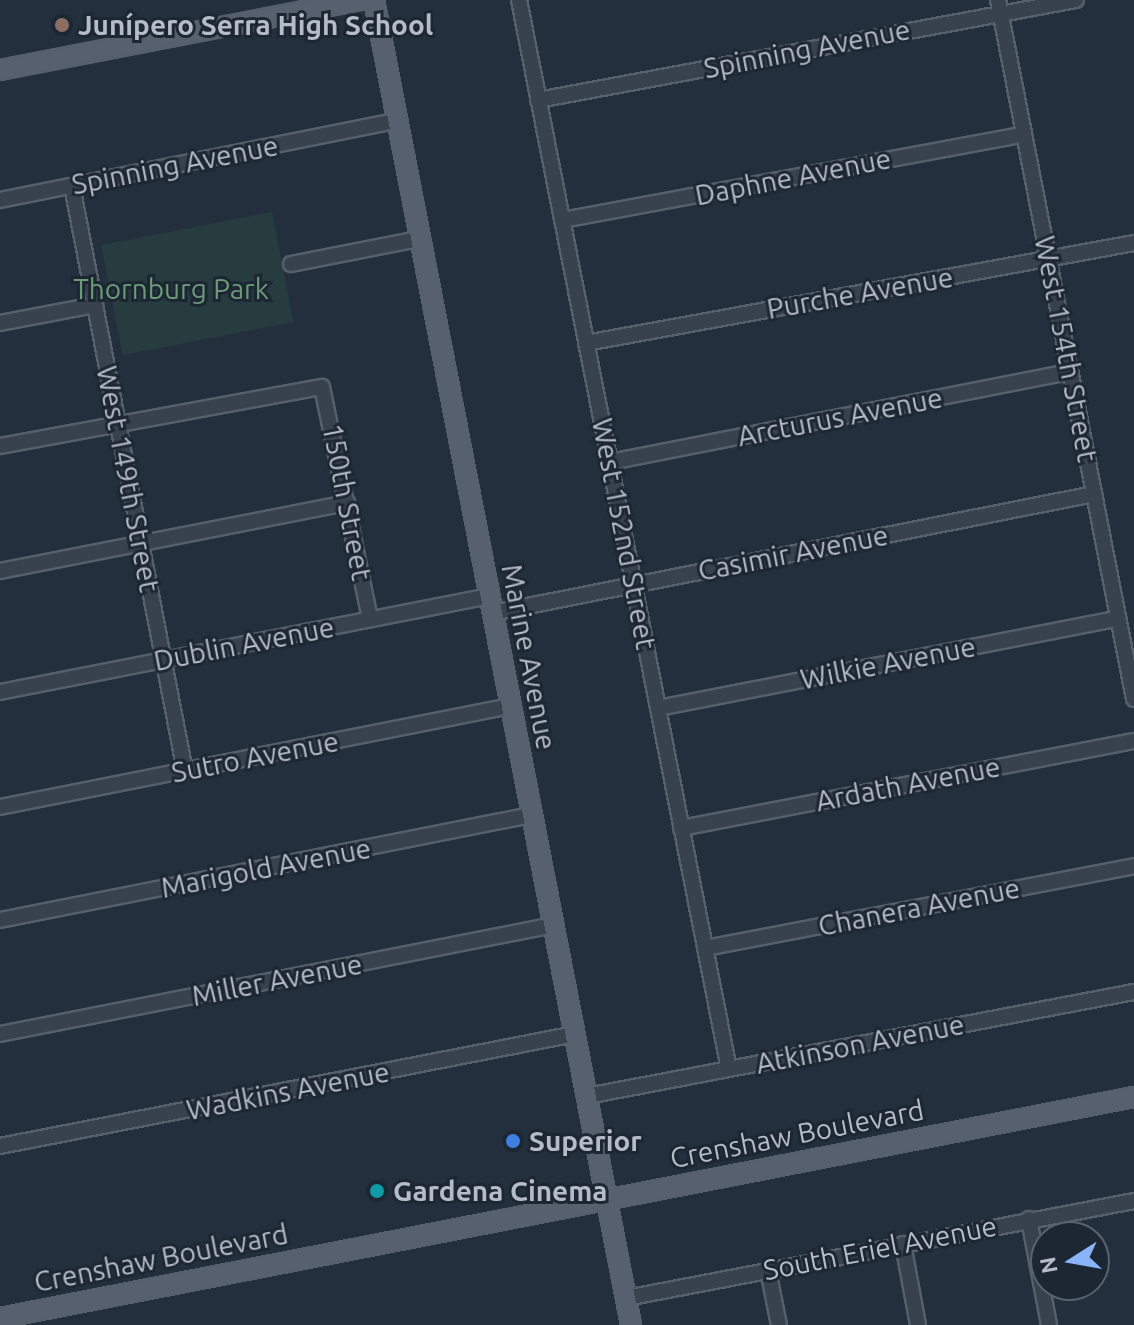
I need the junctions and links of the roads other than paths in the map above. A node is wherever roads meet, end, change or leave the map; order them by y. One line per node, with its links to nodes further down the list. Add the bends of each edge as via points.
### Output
1 (361, 0): 6 (main road)
2 (374, 0): 8 (main road, Marine Avenue)
3 (519, 0): 7 (street, West 152nd Street)
4 (1076, 0): 5 (street, Spinning Avenue)
5 (999, 7): 7 (street, Spinning Avenue); 9 (street, West 154th Street)
6 (0, 70)
7 (538, 100): 12 (street, West 152nd Street)
8 (396, 121): 10 (street, Spinning Avenue); 13 (main road, Marine Avenue)
9 (1024, 134): 12 (street, Daphne Avenue); 15 (street, West 154th Street)
10 (72, 186): 11 (street, Spinning Avenue); 17 (street, West 149th Street)
11 (0, 200)
12 (562, 220): 19 (street, West 152nd Street)
13 (419, 239): 16 (street); 29 (main road, Marine Avenue)
14 (1134, 243): 15 (street, Purche Avenue)
15 (1048, 258): 19 (street, Purche Avenue); 20 (street, West 154th Street)
16 (291, 264)
17 (95, 305): 18 (street); 21 (street, West 149th Street)
18 (0, 323)
19 (586, 343): 23 (street, West 152nd Street)
20 (1070, 372): 23 (street, Arcturus Avenue); 24 (street, West 154th Street)
21 (118, 423): 22 (street); 25 (street, 150th Street, via 322,387); 26 (street, West 149th Street)
22 (0, 446)
23 (610, 462): 28 (street, West 152nd Street)
24 (1094, 494): 28 (street, Casimir Avenue); 31 (street, West 154th Street)
25 (347, 503): 26 (street); 30 (street, 150th Street)
26 (141, 543): 27 (street); 33 (street, West 149th Street)
27 (0, 571)
28 (634, 585): 29 (street, Casimir Avenue); 37 (street, West 152nd Street)
29 (490, 604): 30 (street, Dublin Avenue); 36 (main road, Marine Avenue)
30 (370, 619): 33 (street, Dublin Avenue)
31 (1118, 619): 32 (street, West 154th Street); 37 (street, Wilkie Avenue)
32 (1130, 652): 35 (street, West 154th Street)
33 (164, 660): 34 (street, Dublin Avenue); 39 (street, West 149th Street)
34 (0, 692)
35 (1134, 699)
36 (510, 706): 39 (street, Sutro Avenue); 41 (main road, Marine Avenue)
37 (658, 708): 42 (street, West 152nd Street)
38 (1134, 741): 42 (street, Ardath Avenue)
39 (185, 771): 40 (street, Sutro Avenue)
40 (0, 807)
41 (531, 815): 44 (street, Marigold Avenue); 45 (main road, Marine Avenue)
42 (681, 828): 46 (street, West 152nd Street)
43 (1134, 866): 46 (street, Chanera Avenue)
44 (0, 920)
45 (554, 925): 48 (street, Miller Avenue); 49 (main road, Marine Avenue)
46 (705, 948): 50 (street, West 152nd Street)
47 (1134, 992): 50 (street, Atkinson Avenue)
48 (0, 1034)
49 (575, 1034): 51 (main road, Marine Avenue); 53 (street, Wadkins Avenue)
50 (729, 1069): 51 (street, Atkinson Avenue)
51 (587, 1096): 54 (main road, Marine Avenue)
52 (1134, 1097): 54 (main road, Crenshaw Boulevard)
53 (0, 1146)
54 (607, 1199): 59 (main road, Marine Avenue); 60 (main road, Crenshaw Boulevard)
55 (1134, 1201): 56 (street, South Eriel Avenue)
56 (1029, 1219): 57 (street, South Eriel Avenue); 64 (street)
57 (903, 1244): 58 (street, South Eriel Avenue); 63 (street)
58 (768, 1270): 59 (street, South Eriel Avenue); 62 (street)
59 (626, 1298): 61 (main road, Marine Avenue)
60 (2, 1316)
61 (631, 1325)
62 (779, 1325)
63 (918, 1325)
64 (1049, 1325)

